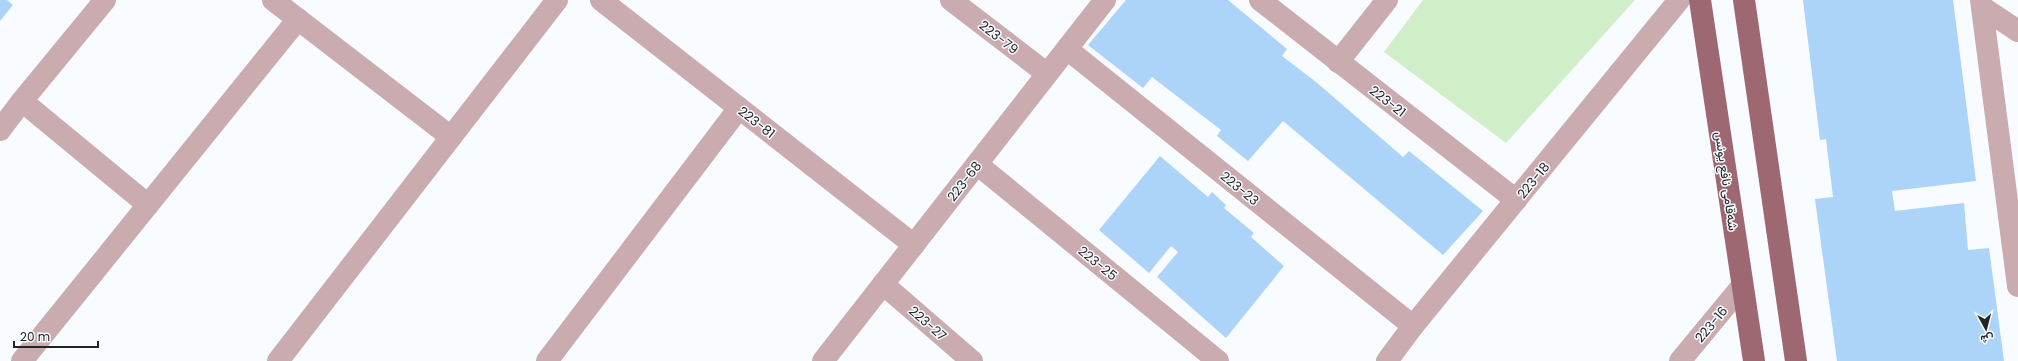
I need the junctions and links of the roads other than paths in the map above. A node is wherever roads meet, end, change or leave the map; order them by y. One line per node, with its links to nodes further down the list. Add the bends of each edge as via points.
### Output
1 (105, 0): 18 (street)
2 (273, 0): 13 (street)
3 (557, 0): 21 (street)
4 (601, 0): 19 (street, 223-81)
5 (951, 0): 17 (street, 223-79)
6 (1105, 0): 15 (street, 223-68)
7 (1260, 0): 16 (street, 223-21)
8 (1387, 0): 16 (street)
9 (1680, 0): 23 (street, 223-18)
10 (1700, 0): 27 (main road, شەقامی نافع یونس)
11 (1744, 0): 39 (main road)
12 (1981, 3): 14 (street); 28 (street)
13 (298, 19): 21 (street); 24 (street)
14 (2018, 31)
15 (1067, 49): 17 (street, 223-68); 29 (street, 223-23)
16 (1338, 62): 23 (street, 223-21)
17 (1046, 73): 22 (street, 223-68)
18 (22, 101): 20 (street); 24 (street)
19 (739, 108): 25 (street, 223-81); 32 (street)
20 (0, 130)
21 (451, 137): 31 (street)
22 (977, 164): 25 (street, 223-68); 35 (street, 223-25)
23 (1516, 200): 29 (street, 223-18)
24 (148, 205): 30 (street)
25 (914, 245): 26 (street, 223-68)
26 (883, 284): 33 (street, 223-68); 34 (street, 223-27)
27 (1742, 286): 37 (street, 223-16); 38 (main road, شەقامی نافع یونس)
28 (2018, 286)
29 (1413, 326): 36 (street, 223-18)
30 (22, 361)
31 (278, 361)
32 (546, 361)
33 (823, 361)
34 (972, 361)
35 (1218, 361)
36 (1387, 361)
37 (1680, 361)
38 (1754, 361)
39 (1796, 361)

